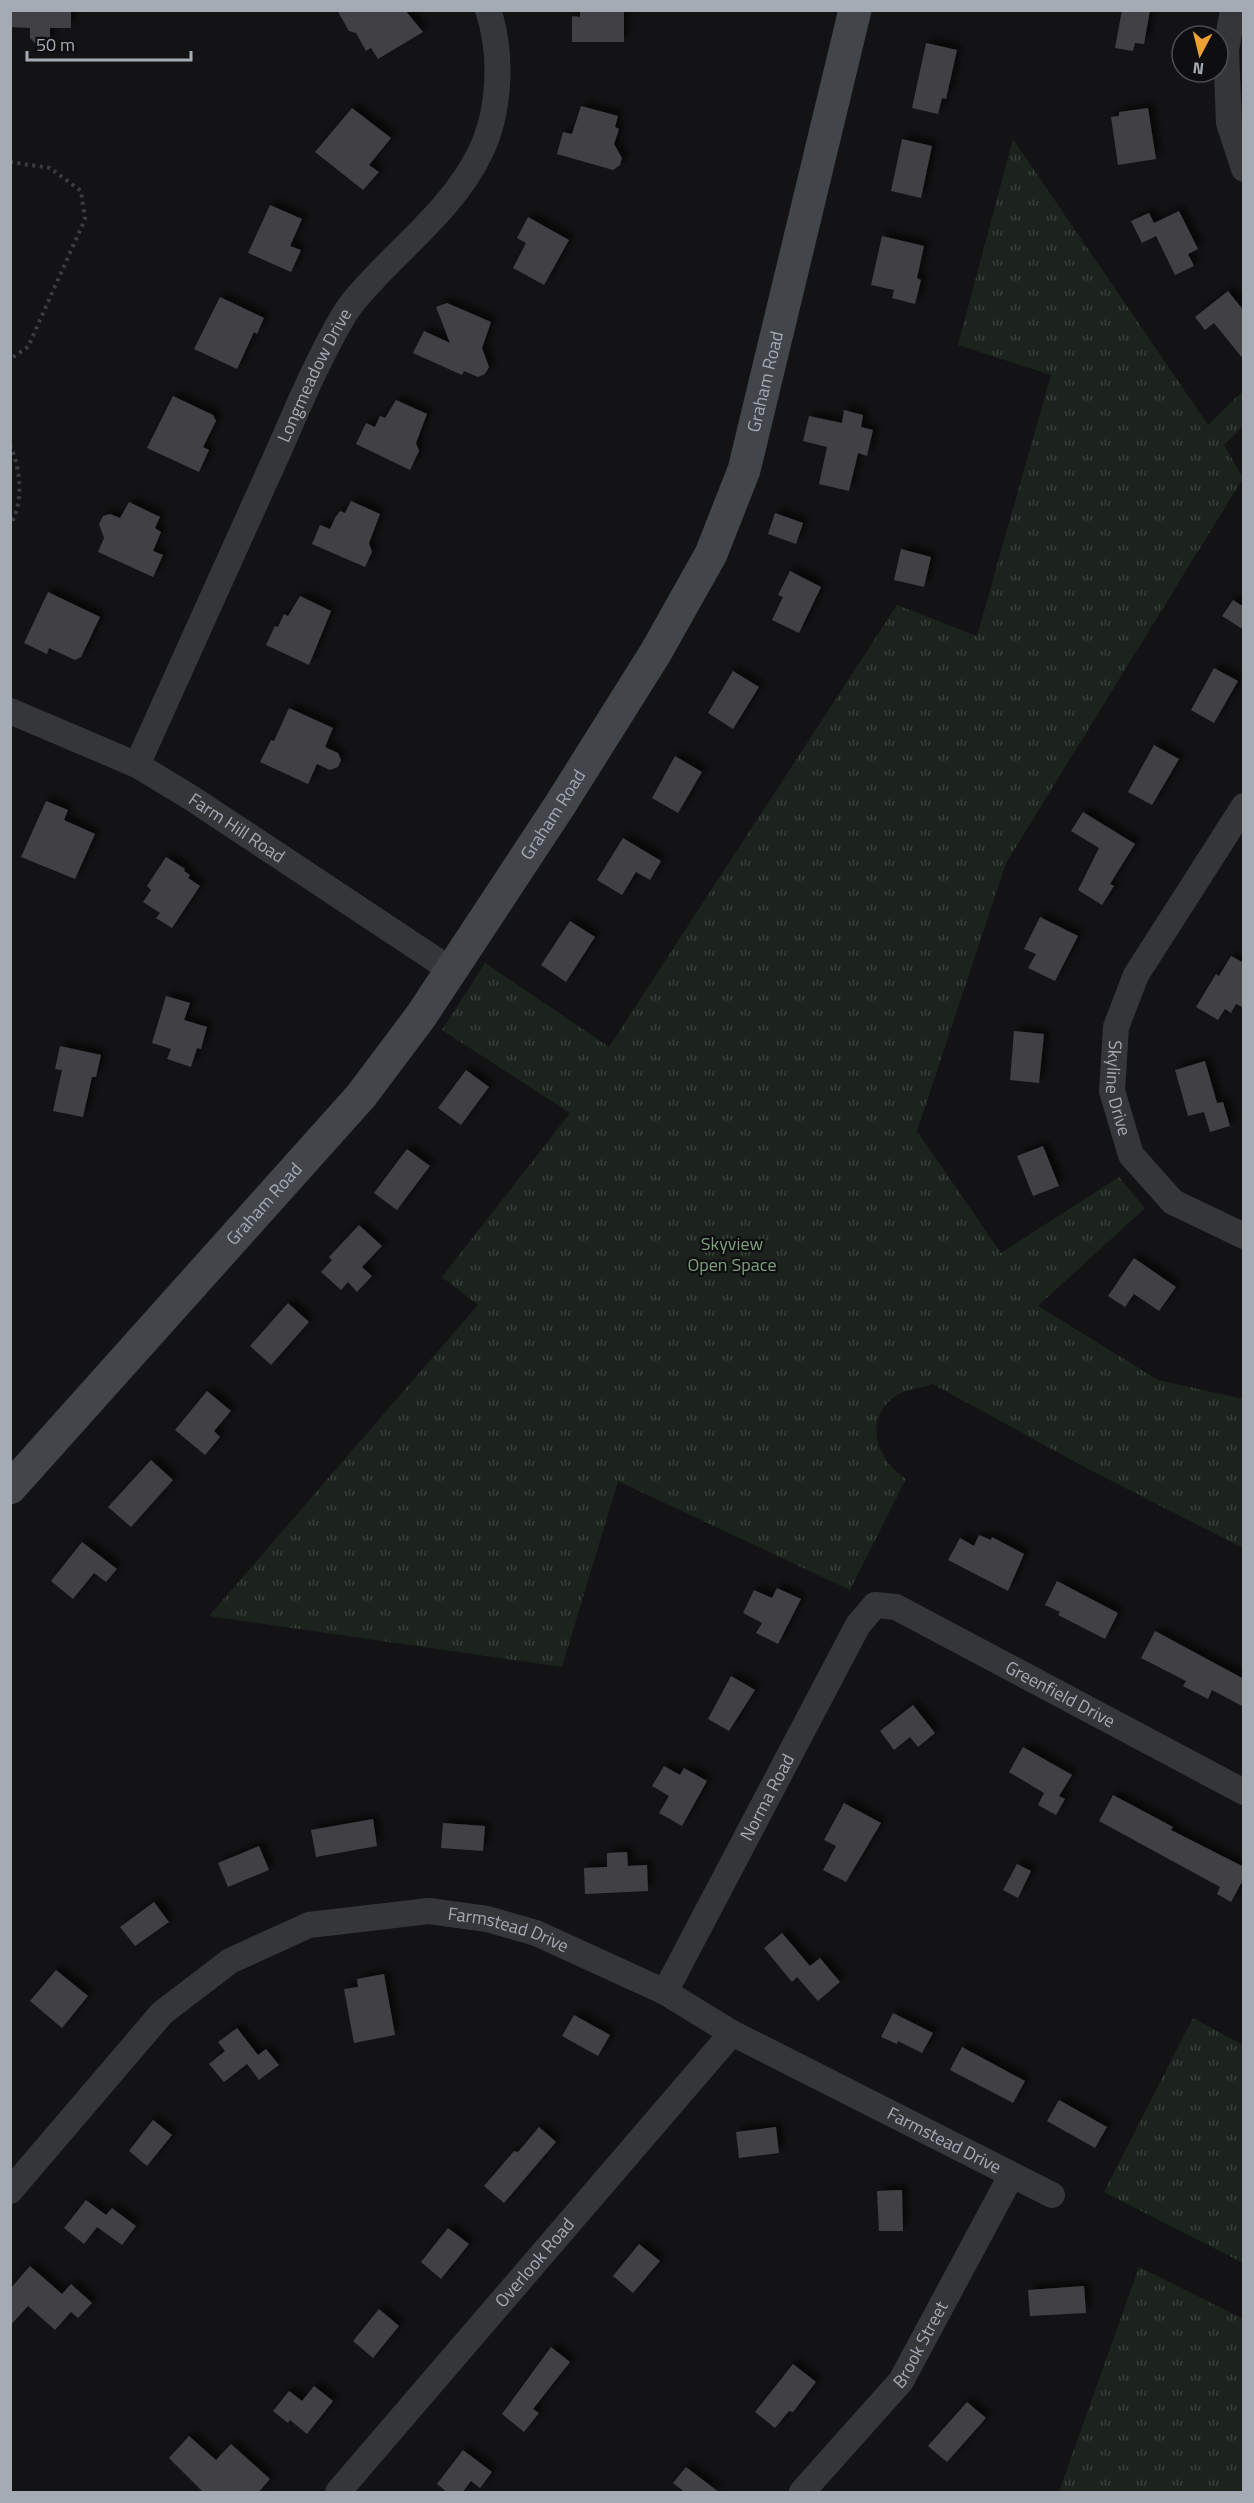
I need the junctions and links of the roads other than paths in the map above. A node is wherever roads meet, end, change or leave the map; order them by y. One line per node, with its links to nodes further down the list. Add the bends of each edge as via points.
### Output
1 (488, 10): 6 (street, Longmeadow Drive, via 497,90 481,151 463,184 442,210 371,281 345,313)
2 (855, 10): 8 (street, Graham Road, via 744,470 711,554 656,652 566,796)
3 (1233, 10): 4 (street, via 1226,50 1229,123)
4 (1244, 169)
5 (10, 711): 6 (street, Farm Hill Road)
6 (137, 765): 8 (street, Farm Hill Road)
7 (1244, 806): 9 (street, Skyline Drive, via 1136,975 1116,1028 1112,1090 1131,1155 1173,1202)
8 (451, 970): 10 (street, Graham Road, via 361,1096)
9 (1244, 1236)
10 (10, 1488)
11 (875, 1605): 12 (street, Greenfield Drive, via 896,1607); 13 (street, Norma Road, via 858,1625)
12 (1244, 1792)
13 (664, 1992): 14 (street, Farmstead Drive); 16 (street, Farmstead Drive, via 536,1933 487,1919 429,1911 309,1925 230,1961 162,2013)
14 (732, 2033): 15 (street, Farmstead Drive); 18 (street, Overlook Road)
15 (1011, 2176): 17 (street, Farmstead Drive); 19 (street, Brook Street, via 901,2381)
16 (10, 2191)
17 (1052, 2195)
18 (338, 2493)
19 (802, 2493)

